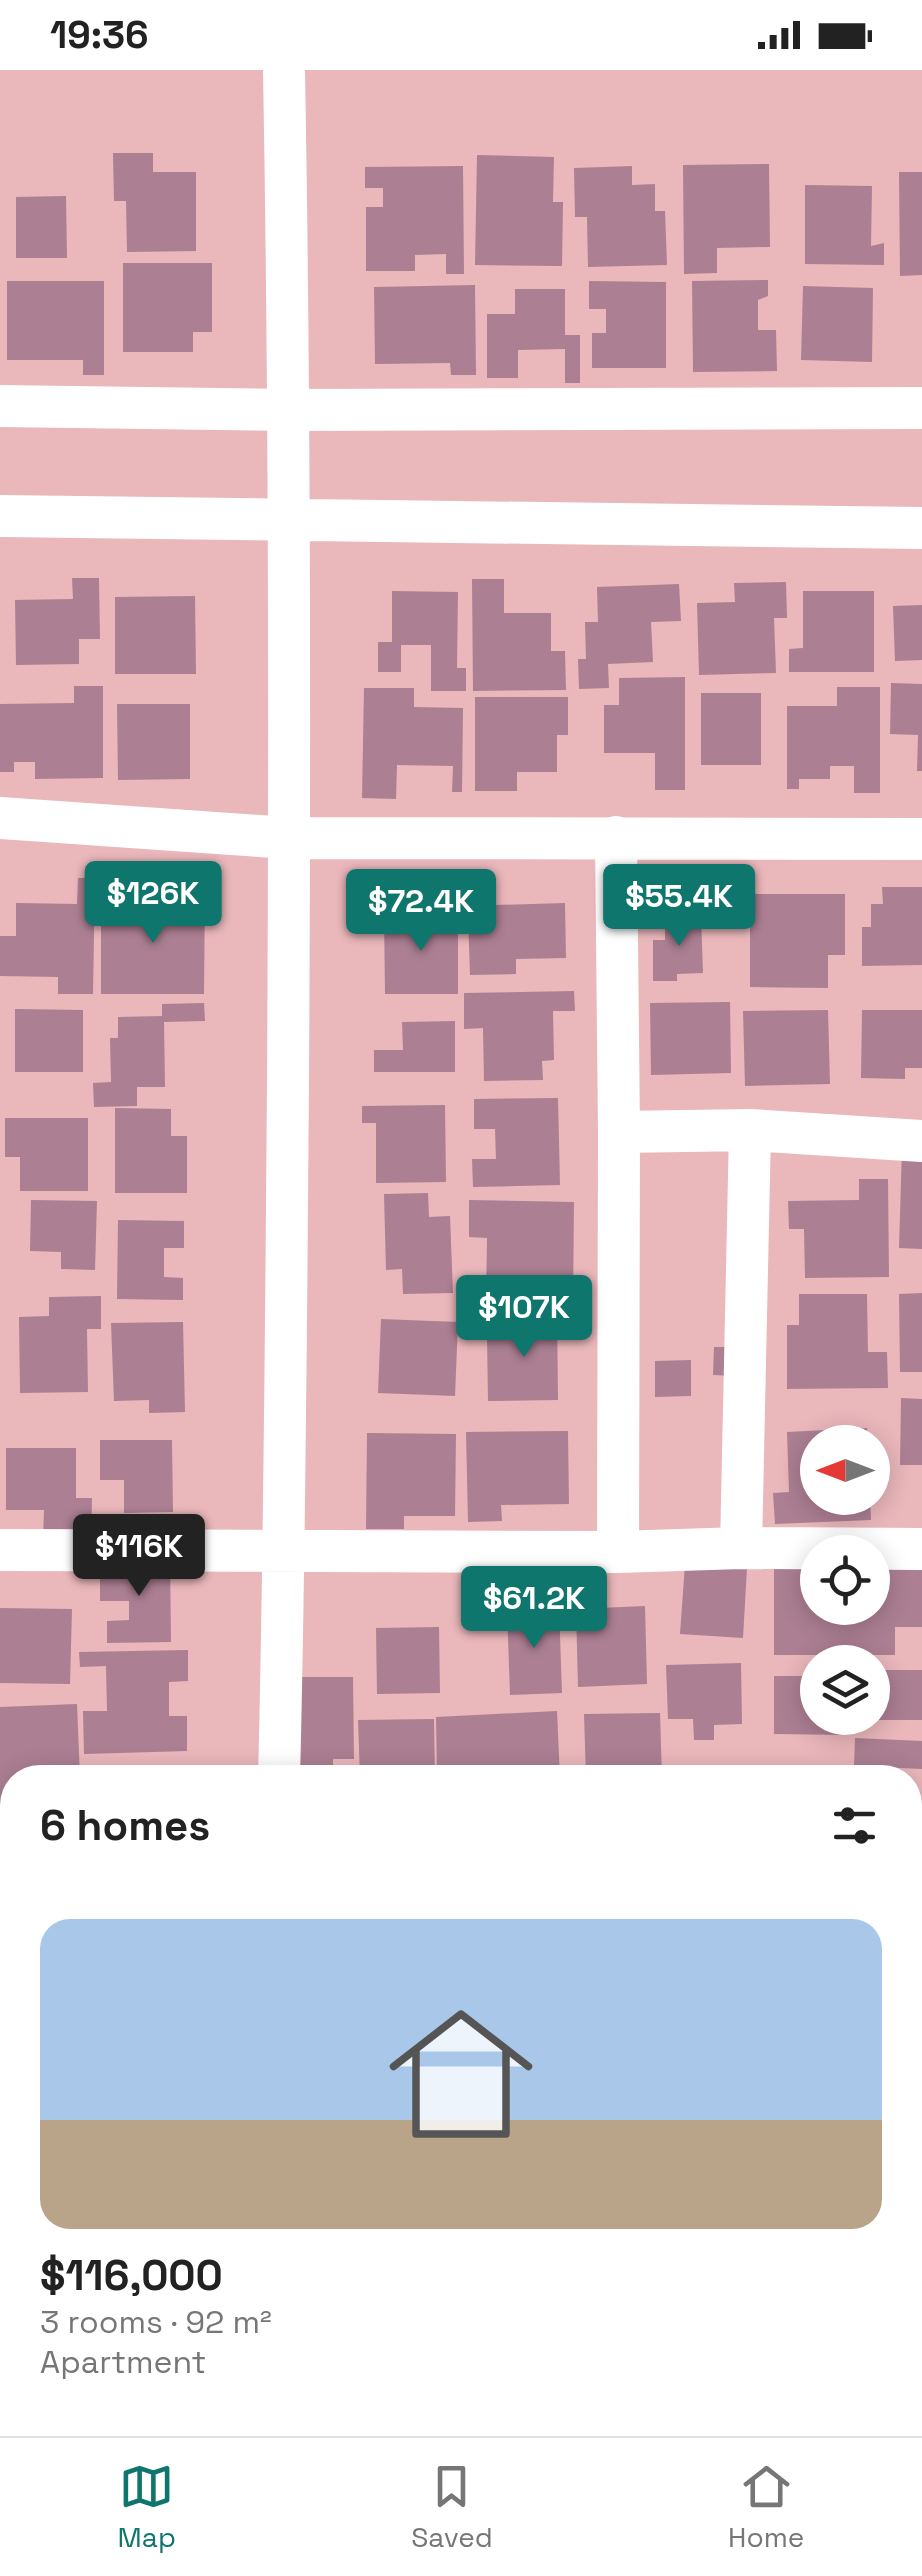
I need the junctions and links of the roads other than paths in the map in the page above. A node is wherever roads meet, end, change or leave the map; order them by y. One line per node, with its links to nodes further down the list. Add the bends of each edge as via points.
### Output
1 (284, 70): 4 (street)
2 (0, 406): 4 (street)
3 (922, 408): 4 (street)
4 (290, 410): 6 (street)
5 (0, 516): 6 (street)
6 (288, 521): 7 (street); 10 (street)
7 (922, 528)
8 (0, 818): 10 (street)
9 (616, 837): 10 (street); 11 (street); 13 (street)
10 (290, 838): 18 (street)
11 (922, 839)
12 (750, 1130): 13 (street); 14 (street); 15 (street)
13 (619, 1132): 19 (street)
14 (922, 1141)
15 (740, 1548): 16 (street); 19 (street)
16 (922, 1549)
17 (0, 1550): 18 (street)
18 (285, 1550): 19 (street); 20 (street)
19 (618, 1552)
20 (279, 1765)

